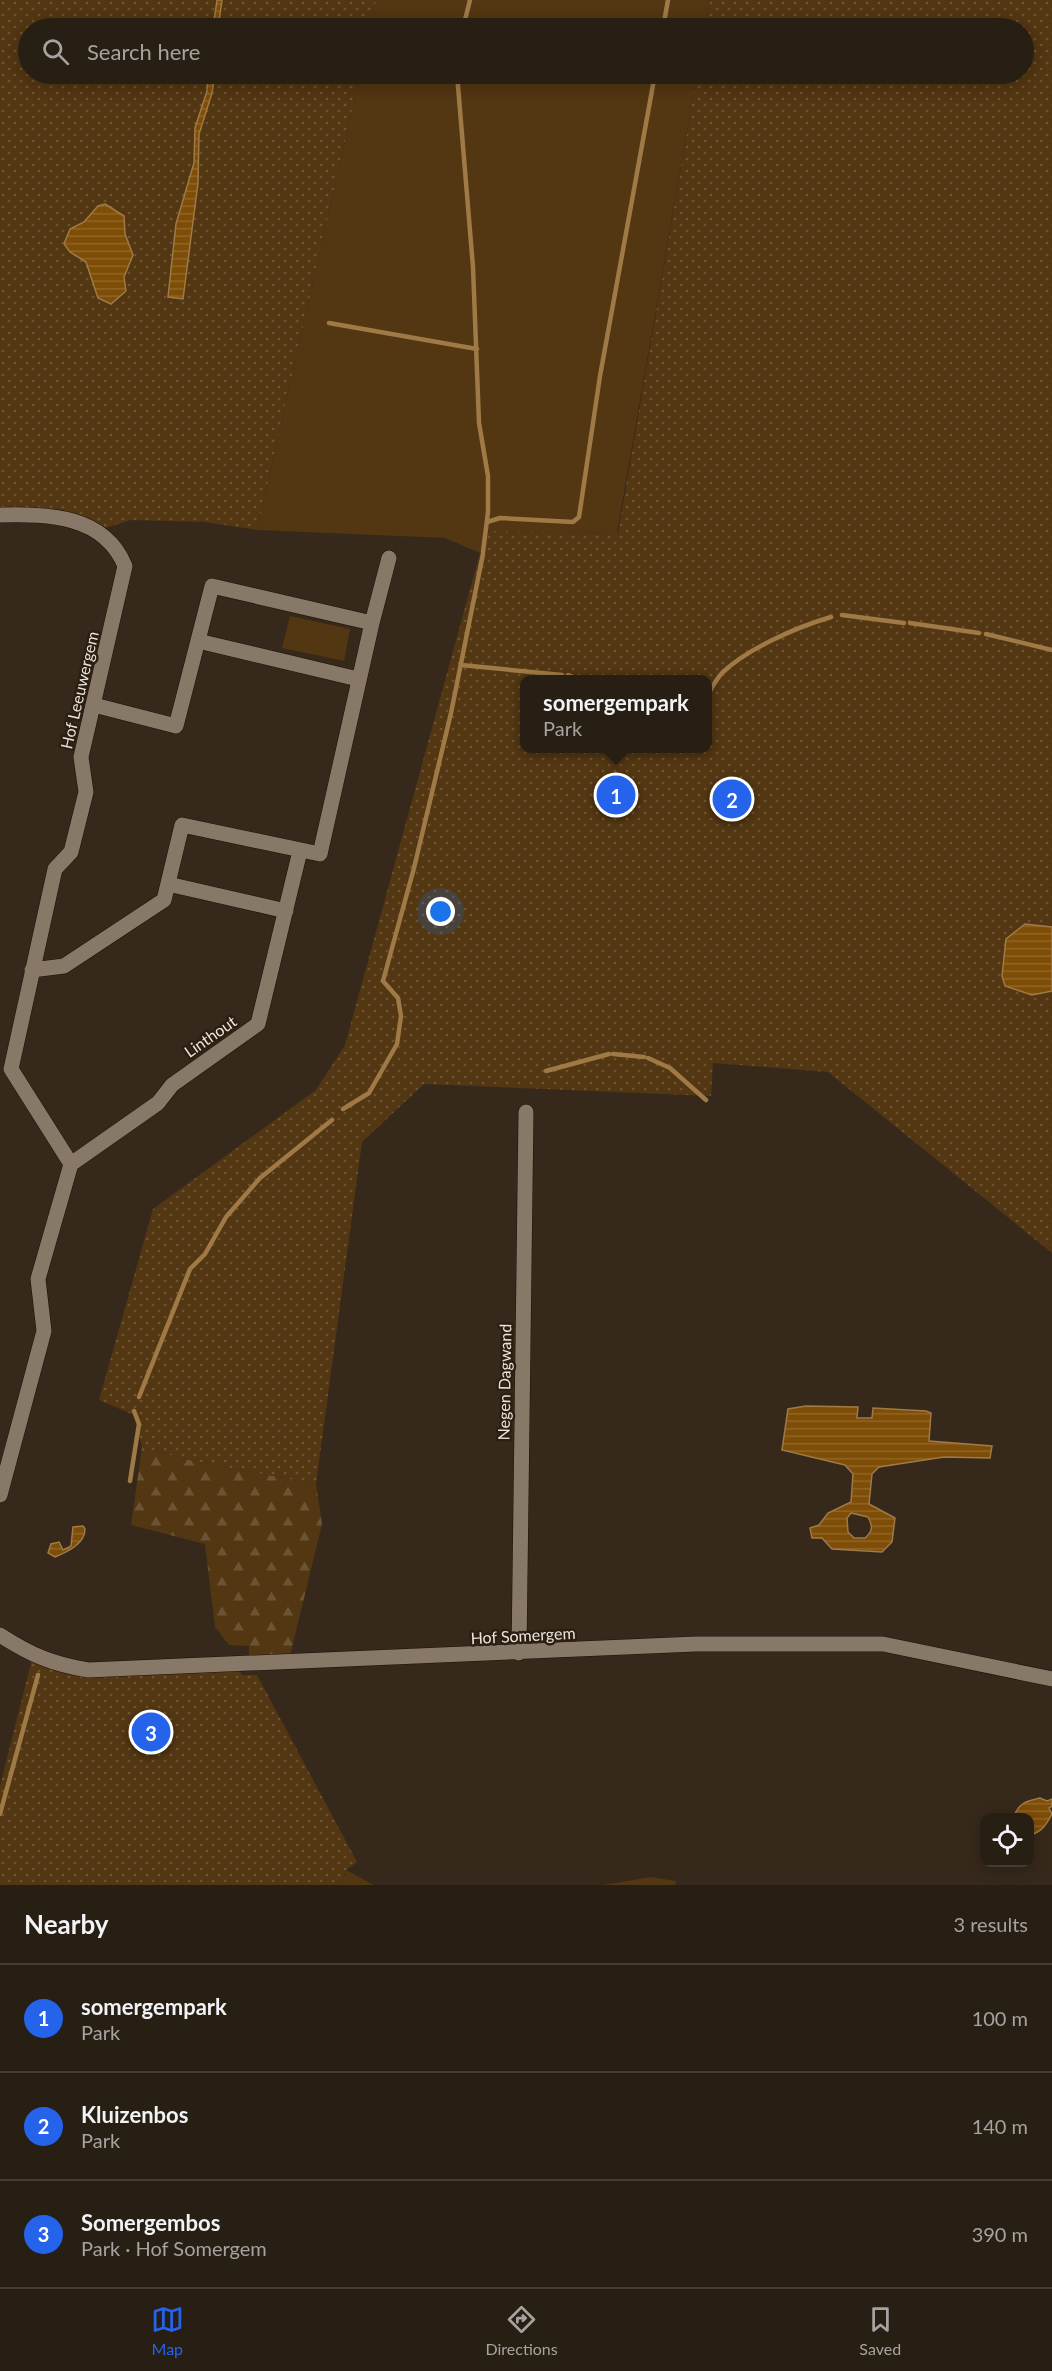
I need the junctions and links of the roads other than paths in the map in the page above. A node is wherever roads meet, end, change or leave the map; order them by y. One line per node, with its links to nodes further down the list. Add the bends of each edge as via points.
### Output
1 (0, 515): 6 (street, Hof Leeuwergem, via 44,514 99,530 118,548 125,566)
2 (389, 558): 3 (street)
3 (372, 623): 4 (street, via 212,586); 5 (street)
4 (198, 641): 5 (street); 6 (street, via 176,726)
5 (358, 679): 7 (street, via 320,854)
6 (94, 705): 10 (street, Hof Leeuwergem, via 81,757 86,792 71,852 55,869)
7 (300, 851): 8 (street, via 182,825); 9 (street, Linthout)
8 (168, 884): 9 (street); 10 (street, via 164,900 64,966)
9 (286, 911): 12 (street, Linthout, via 258,1024 172,1085 158,1103)
10 (32, 970): 12 (street, Hof Leeuwergem, via 11,1070)
11 (526, 1112): 15 (street, Negen Dagwand)
12 (71, 1164): 13 (street, via 38,1279 44,1331)
13 (0, 1495)
14 (0, 1635): 15 (street, Hof Somergem, via 54,1665 88,1670)
15 (519, 1653): 16 (street, Hof Somergem, via 696,1644 883,1644)
16 (1052, 1679)

